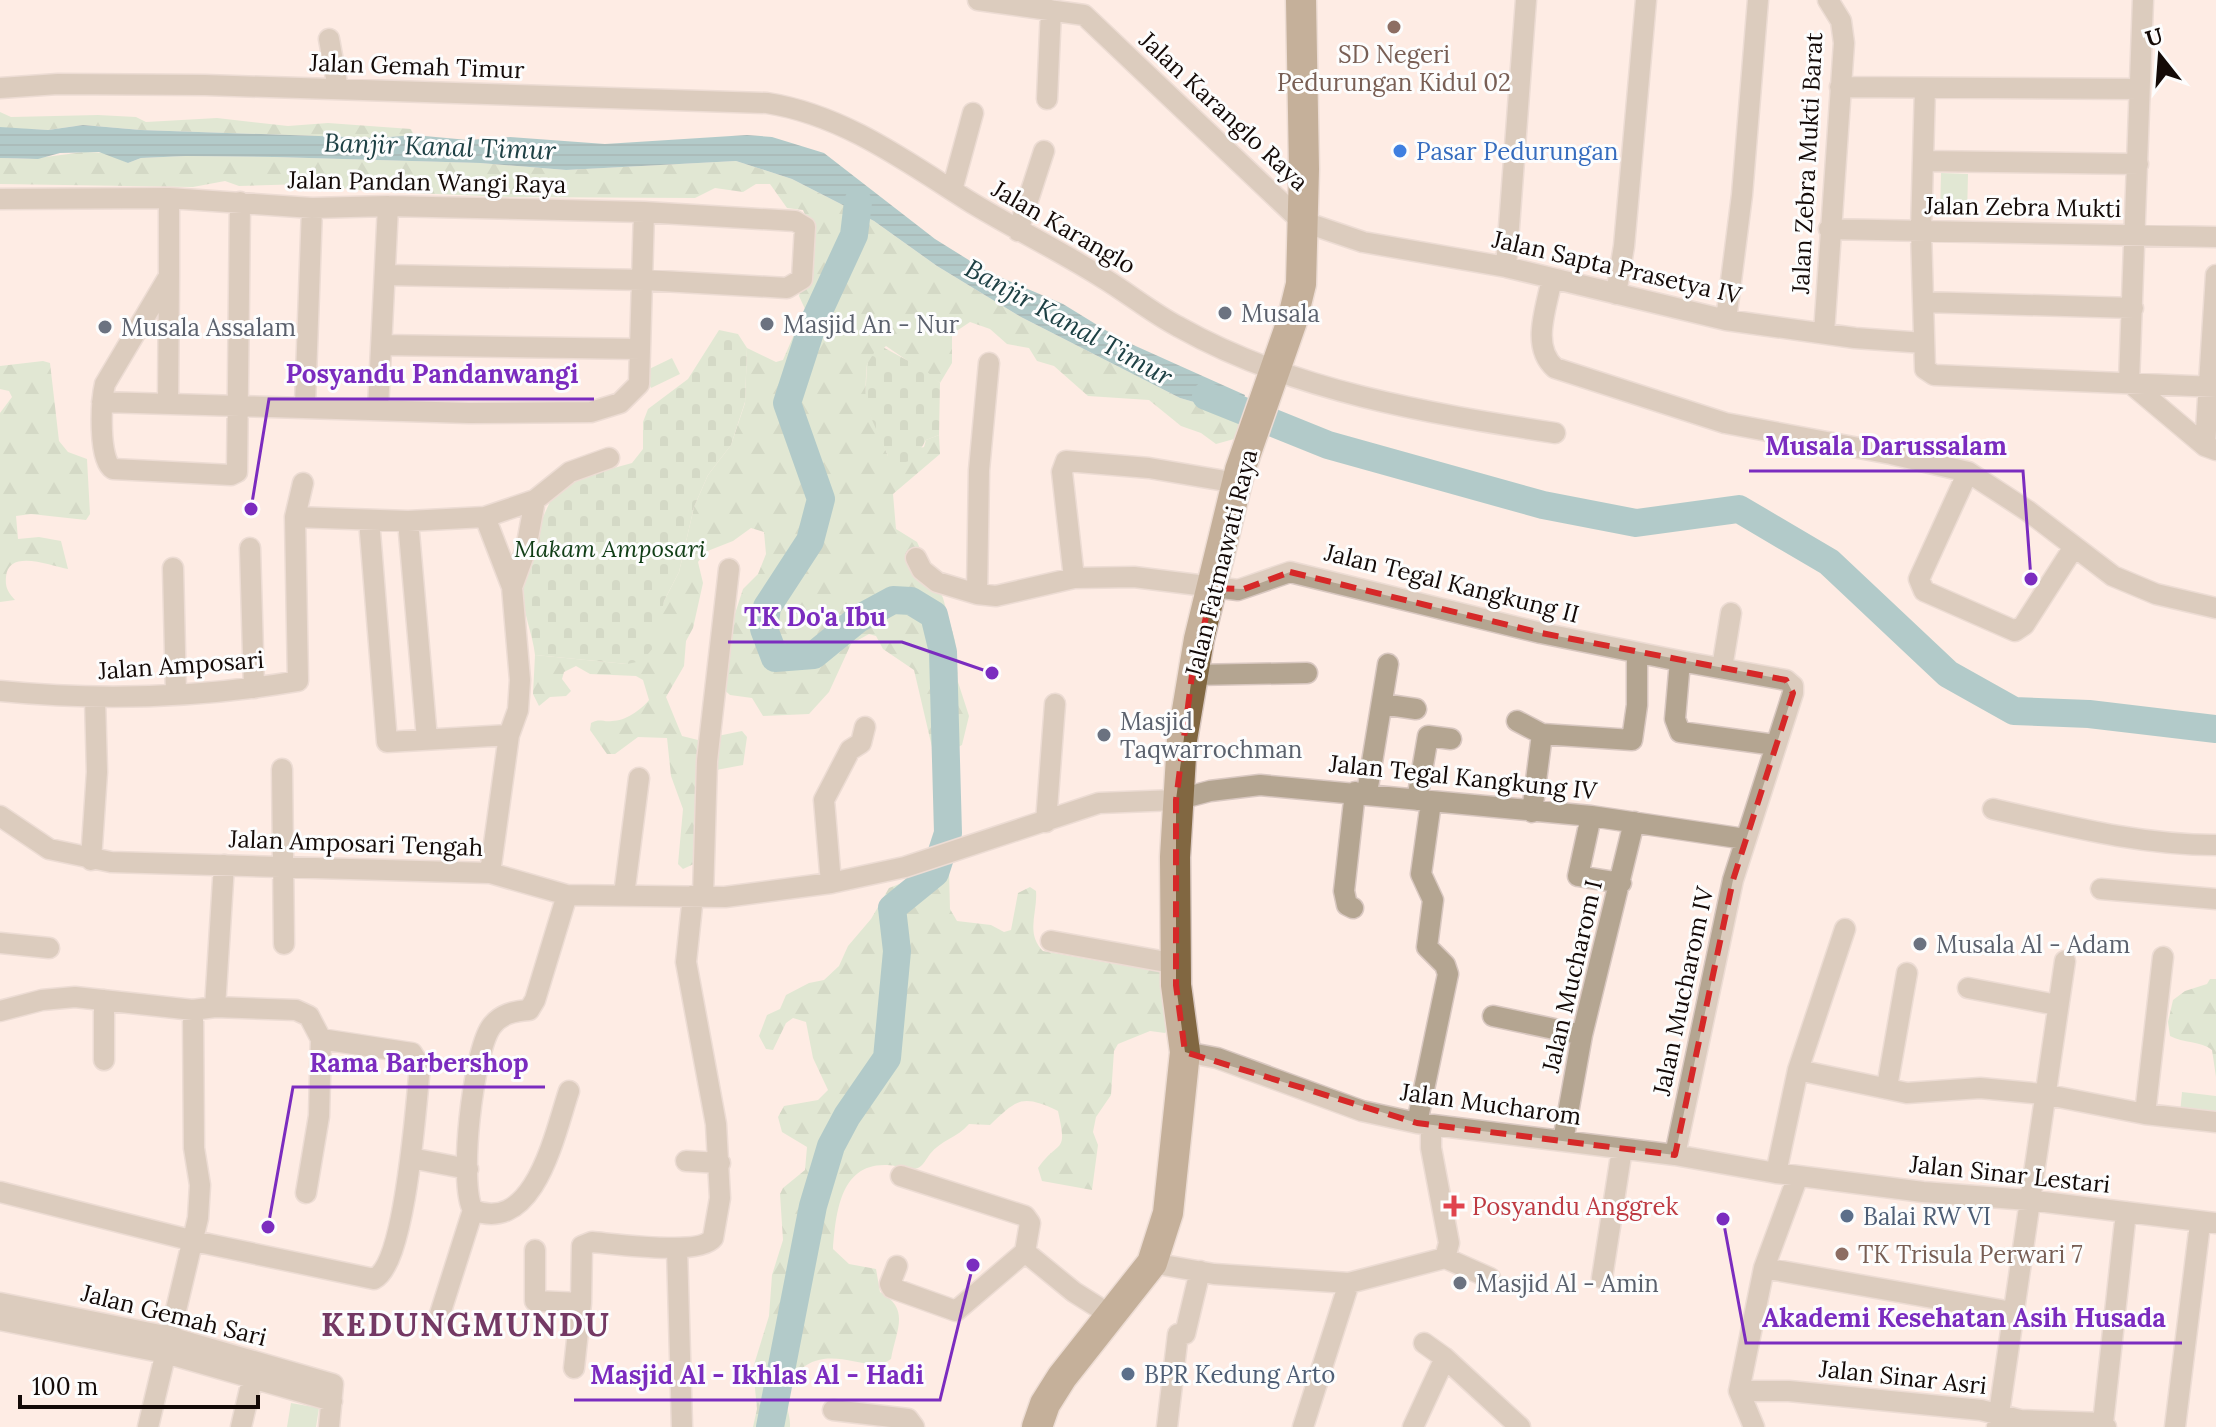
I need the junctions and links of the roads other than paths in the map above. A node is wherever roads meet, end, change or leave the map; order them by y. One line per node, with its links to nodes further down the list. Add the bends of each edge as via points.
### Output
1 (978, 0): 9 (street, Jalan Karanglo Raya)
2 (1301, 0): 29 (main road, Jalan Fatmawati Raya)
3 (1526, 0): 35 (street)
4 (1646, 0): 41 (street)
5 (1758, 0): 44 (street)
6 (1828, 0): 11 (street, Jalan Zebra Mukti Barat, via 1844,32)
7 (2143, 0): 15 (street)
8 (1086, 7): 9 (street, Jalan Karanglo Raya); 29 (street, Jalan Karanglo Raya)
9 (1051, 10): 16 (street)
10 (329, 39): 14 (street)
11 (1840, 87): 13 (street); 30 (street, Jalan Zebra Mukti Barat)
12 (0, 88): 14 (street, Jalan Gemah Timur, via 111,84)
13 (1925, 88): 15 (street); 20 (street)
14 (338, 89): 18 (street, Jalan Gemah Timur, via 767,103)
15 (2139, 89): 21 (street)
16 (1047, 99)
17 (973, 113): 22 (street)
18 (830, 121): 22 (street, Jalan Karanglo)
19 (1044, 151): 31 (street)
20 (1923, 161): 21 (street); 32 (street)
21 (2138, 164): 33 (street)
22 (952, 190): 31 (street, Jalan Karanglo)
23 (169, 198): 24 (street, Jalan Pandan Wangi Raya); 25 (street, Jalan Pandan Wangi Raya); 38 (street)
24 (0, 199)
25 (240, 202): 27 (street, Jalan Pandan Wangi Raya); 56 (street)
26 (388, 206): 27 (street, Jalan Pandan Wangi Raya); 28 (street, Jalan Pandan Wangi Raya); 36 (street)
27 (312, 208): 55 (street)
28 (644, 212): 40 (street); 40 (street, Jalan Pandan Wangi Raya, via 795,221 805,227 804,272 800,282 787,288)
29 (1301, 221): 35 (street, Jalan Sapta Prasetya IV, via 1363,242); 50 (main road, Jalan Fatmawati Raya, via 1301,284)
30 (1829, 229): 32 (street, Jalan Zebra Mukti); 45 (street, Jalan Zebra Mukti Barat)
31 (1018, 231): 50 (street, Jalan Karanglo)
32 (1921, 231): 33 (street, Jalan Zebra Mukti); 42 (street)
33 (2135, 236): 34 (street, Jalan Zebra Mukti); 43 (street)
34 (2216, 237)
35 (1506, 267): 39 (street, Jalan Sapta Prasetya IV)
36 (386, 275): 40 (street); 47 (street)
37 (2216, 275): 52 (street)
38 (169, 276): 53 (street, via 108,375); 54 (street)
39 (1552, 278): 41 (street, Jalan Sapta Prasetya IV); 61 (street, via 1541,342 1546,360 1555,368 1725,423)
40 (644, 280): 48 (street)
41 (1616, 294): 44 (street, Jalan Sapta Prasetya IV)
42 (1923, 302): 43 (street); 46 (street)
43 (2133, 308): 51 (street)
44 (1726, 320): 45 (street, Jalan Sapta Prasetya IV)
45 (1824, 333): 46 (street, Jalan Sapta Prasetya IV)
46 (1924, 343): 51 (street, via 1923,364 1934,375)
47 (382, 345): 48 (street); 57 (street)
48 (639, 349): 57 (street, via 634,393 605,410)
49 (989, 363): 77 (street, via 979,470)
50 (1272, 379): 58 (street, Jalan Karanglo); 62 (main road, Jalan Fatmawati Raya)
51 (2129, 382): 52 (street); 59 (street)
52 (2213, 387): 59 (street)
53 (102, 402): 54 (street); 56 (street, via 106,464 113,469 231,475 238,467)
54 (168, 404): 56 (street)
55 (305, 405): 56 (street); 57 (street)
56 (236, 406)
57 (378, 409)
58 (1555, 433)
59 (2210, 448)
60 (609, 458): 64 (street, via 570,472)
61 (1968, 472): 69 (street); 69 (street, via 1919,579 1924,591 2015,631)
62 (1238, 477): 74 (street, via 1066,461 1062,472); 76 (main road, Jalan Fatmawati Raya)
63 (303, 483): 65 (street)
64 (535, 500): 66 (street); 75 (street)
65 (295, 517): 67 (street); 86 (street, Jalan Amposari, via 298,681)
66 (485, 517): 68 (street); 75 (street)
67 (369, 520): 68 (street); 97 (street, via 385,738 393,743)
68 (408, 521): 97 (street)
69 (2074, 547): 78 (street, via 2132,587)
70 (250, 548): 86 (street)
71 (916, 558): 77 (street, Jalan Tegal Kangkung II, via 937,582)
72 (173, 568): 88 (street)
73 (729, 569): 122 (street)
74 (1074, 578): 76 (street, Jalan Tegal Kangkung II, via 1134,577); 77 (street, Jalan Tegal Kangkung II, via 1022,592)
75 (512, 587): 96 (street, via 520,680)
76 (1213, 588): 80 (street, Jalan Tegal Kangkung II, via 1244,589 1290,572); 85 (main road, Jalan Fatmawati Raya)
77 (977, 594)
78 (2216, 608)
79 (1731, 613): 83 (street)
80 (1637, 653): 81 (street, Jalan Tegal Kangkung II); 95 (street, via 1632,740)
81 (1680, 661): 83 (street, Jalan Tegal Kangkung II); 99 (street, via 1675,727 1680,732)
82 (1388, 664): 91 (street)
83 (1722, 668): 99 (street, Jalan Tegal Kangkung II, via 1786,680 1793,686)
84 (1307, 673): 85 (street)
85 (1192, 675): 103 (main road, Jalan Fatmawati Raya)
86 (254, 688): 88 (street, Jalan Amposari)
87 (0, 691): 89 (street, Jalan Amposari)
88 (176, 694): 89 (street, Jalan Amposari)
89 (95, 698): 113 (street)
90 (1055, 704): 109 (street)
91 (1382, 704): 92 (street); 102 (street)
92 (1416, 709)
93 (1517, 721): 95 (street)
94 (865, 727): 117 (street, via 861,743 850,750 824,800)
95 (1542, 734): 106 (street)
96 (509, 735): 97 (street); 116 (street)
97 (427, 739)
98 (1451, 739): 104 (street, via 1429,731)
99 (1775, 745): 111 (street, Jalan Mucharom IV)
100 (282, 769): 115 (street)
101 (639, 778): 121 (street)
102 (1361, 793): 103 (street, Jalan Tegal Kangkung IV, via 1260,785); 104 (street, Jalan Tegal Kangkung IV); 124 (street, via 1344,891)
103 (1176, 800): 109 (street, Jalan Tegal Kangkung IV, via 1106,802); 132 (main road, Jalan Fatmawati Raya)
104 (1424, 801): 106 (street, Jalan Tegal Kangkung IV); 151 (street, via 1421,874 1433,900 1427,947 1448,974)
105 (1993, 809): 112 (street, via 2120,839)
106 (1532, 812): 108 (street, Jalan Tegal Kangkung IV)
107 (0, 816): 113 (street, Jalan Amposari Tengah, via 34,842)
108 (1591, 816): 110 (street, Jalan Tegal Kangkung IV); 118 (street, via 1576,885)
109 (1046, 822): 117 (street, Jalan Amposari Tengah, via 905,867)
110 (1634, 822): 111 (street, Jalan Tegal Kangkung IV); 118 (street, Jalan Mucharom I)
111 (1745, 839): 154 (street, Jalan Mucharom IV)
112 (2216, 845)
113 (91, 860): 114 (street, Jalan Amposari Tengah)
114 (224, 865): 115 (street, Jalan Amposari Tengah); 137 (street)
115 (284, 867): 116 (street, Jalan Amposari Tengah); 128 (street)
116 (490, 873): 120 (street, Jalan Amposari Tengah)
117 (831, 883): 122 (street, Jalan Amposari Tengah, via 761,894)
118 (1621, 883): 141 (street, Jalan Mucharom I)
119 (2101, 889): 123 (street)
120 (567, 895): 121 (street, Jalan Amposari Tengah); 158 (street, via 535,1000 529,1010 513,1011 496,1021 481,1049)
121 (624, 895): 122 (street, Jalan Amposari Tengah)
122 (698, 896): 157 (street, via 686,962 712,1089)
123 (2216, 899)
124 (1353, 908)
125 (1845, 929): 145 (street)
126 (1051, 941): 132 (street)
127 (0, 943): 129 (street)
128 (284, 944)
129 (49, 948)
130 (2163, 957): 149 (street)
131 (2065, 961): 136 (street)
132 (1177, 964): 143 (main road, Jalan Fatmawati Raya)
133 (1907, 973): 146 (street)
134 (1968, 988): 136 (street)
135 (104, 1000): 138 (street); 139 (street, via 57,998); 144 (street)
136 (2057, 1005): 148 (street)
137 (215, 1007): 138 (street); 142 (street, via 302,1010)
138 (193, 1010): 168 (street, via 194,1148 201,1188)
139 (0, 1011)
140 (1493, 1016): 141 (street)
141 (1582, 1035): 152 (street, Jalan Mucharom I)
142 (321, 1039): 155 (street, via 412,1053 420,1066); 163 (street, via 319,1116)
143 (1185, 1052): 151 (street, Jalan Mucharom, via 1217,1058 1318,1097); 173 (main road, Jalan Fatmawati Raya, via 1172,1188)
144 (104, 1060)
145 (1798, 1070): 146 (street); 159 (street)
146 (1887, 1087): 148 (street, via 1907,1093 1980,1088)
147 (569, 1091): 165 (street, via 546,1166 519,1204 500,1213)
148 (2043, 1094): 149 (street); 164 (street)
149 (2145, 1114): 150 (street)
150 (2216, 1122)
151 (1424, 1124): 152 (street, Jalan Mucharom); 172 (street, via 1449,1243)
152 (1563, 1141): 153 (street, Jalan Mucharom)
153 (1622, 1149): 154 (street, Jalan Mucharom); 178 (street)
154 (1675, 1155): 159 (street, Jalan Mucharom)
155 (411, 1158): 158 (street); 168 (street, via 386,1267 374,1279)
156 (686, 1161): 157 (street)
157 (720, 1163): 169 (street, via 713,1238)
158 (468, 1169): 165 (street, via 467,1198)
159 (1776, 1173): 161 (street, Jalan Mucharom)
160 (901, 1176): 171 (street, via 1025,1216 1030,1223)
161 (1798, 1176): 164 (street, Jalan Sinar Lestari); 175 (street)
162 (0, 1192): 168 (street)
163 (306, 1193)
164 (2028, 1200): 166 (street, Jalan Sinar Lestari); 182 (street)
165 (473, 1210): 183 (street)
166 (2126, 1212): 167 (street, Jalan Sinar Lestari); 196 (street)
167 (2208, 1224): 208 (street)
168 (194, 1241): 187 (street)
169 (677, 1248): 181 (street, via 586,1243 581,1249); 200 (street)
170 (535, 1250): 181 (street, via 535,1301)
171 (1025, 1252): 174 (street, via 956,1311 892,1288); 184 (street)
172 (1445, 1258): 177 (street); 179 (street)
173 (1152, 1263): 176 (street); 184 (main road, Jalan Fatmawati Raya)
174 (897, 1266)
175 (1764, 1268): 182 (street); 191 (street)
176 (1200, 1271): 179 (street); 203 (street, via 1185,1334 1178,1334 1174,1352)
177 (1490, 1278)
178 (1602, 1278)
179 (1349, 1283): 204 (street)
180 (0, 1303): 187 (street, Jalan Gemah Sari)
181 (581, 1303): 189 (street)
182 (2012, 1312): 194 (street)
183 (440, 1314)
184 (1112, 1316): 202 (main road, Jalan Fatmawati Raya, via 1053,1391)
185 (0, 1320): 187 (street, Jalan Gemah Sari)
186 (1424, 1343): 188 (street)
187 (168, 1345): 190 (street, Jalan Gemah Sari); 192 (street, Jalan Gemah Sari); 197 (street)
188 (1445, 1358): 205 (street); 206 (street)
189 (574, 1368)
190 (253, 1376): 192 (street, Jalan Gemah Sari); 198 (street)
191 (1739, 1391): 194 (street, Jalan Sinar Asri, via 1981,1410); 207 (street)
192 (333, 1393): 199 (street)
193 (833, 1410): 201 (street, via 908,1419)
194 (1998, 1421): 195 (street, Jalan Sinar Asri)
195 (2020, 1424): 196 (street, Jalan Sinar Asri)
196 (2105, 1425)
197 (148, 1427)
198 (241, 1427)
199 (329, 1427)
200 (682, 1427)
201 (914, 1427)
202 (1037, 1427)
203 (1167, 1427)
204 (1303, 1427)
205 (1413, 1427)
206 (1520, 1427)
207 (1754, 1427)
208 (2175, 1427)

